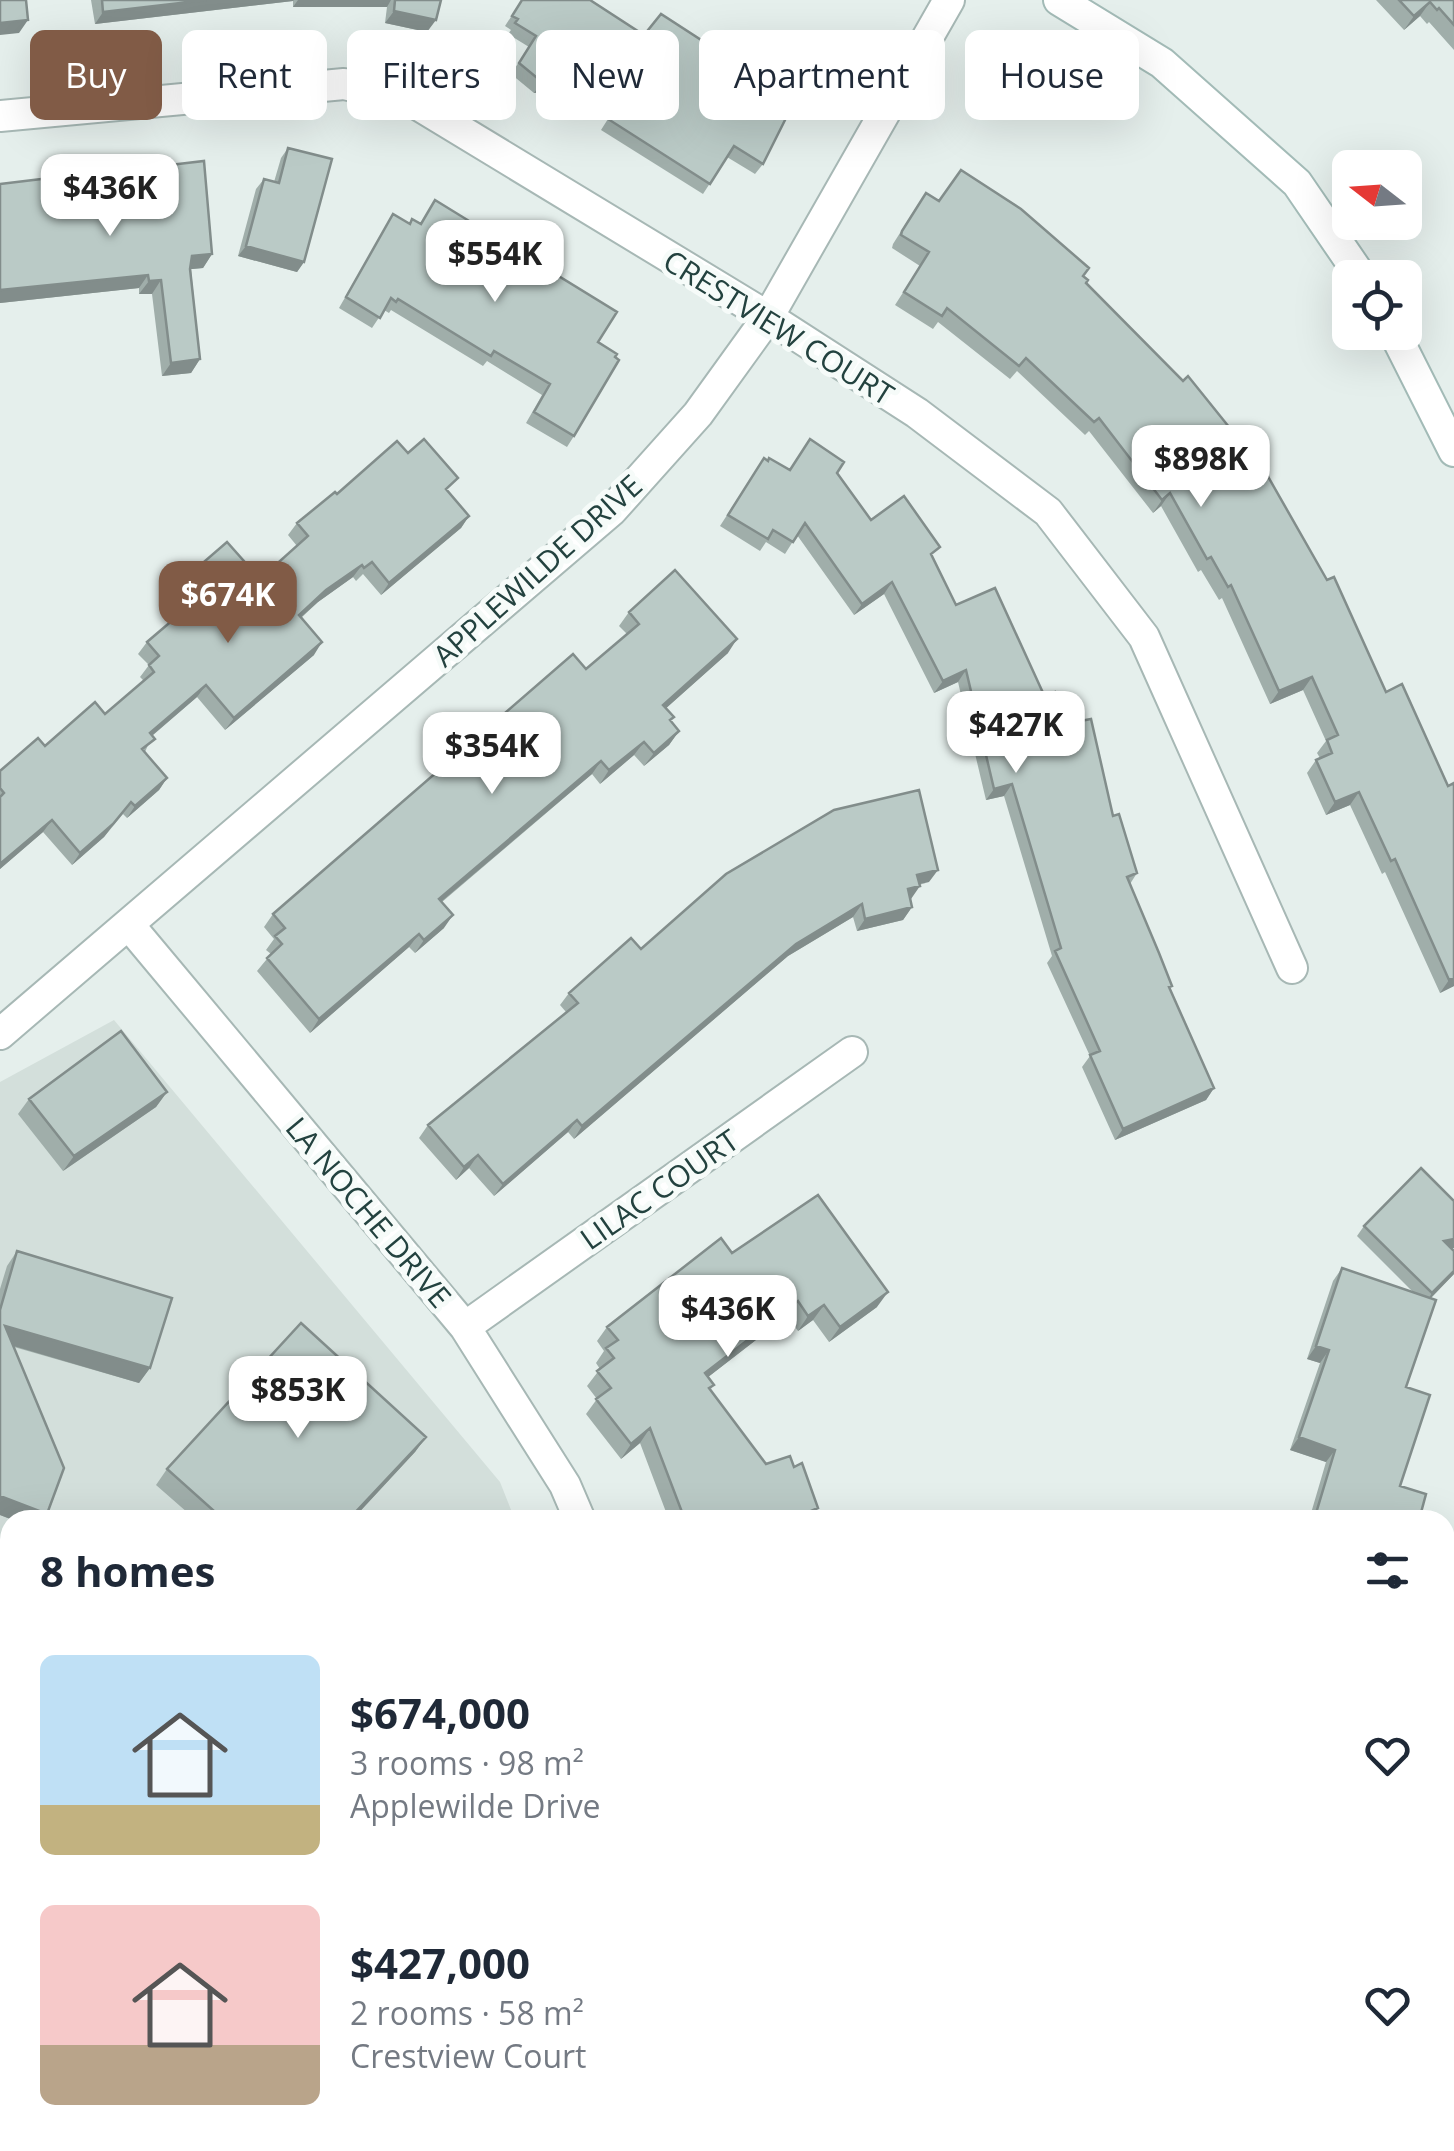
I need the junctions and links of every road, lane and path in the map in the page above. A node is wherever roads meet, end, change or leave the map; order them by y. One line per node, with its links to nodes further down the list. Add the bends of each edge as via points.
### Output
1 (949, 0): 5 (street, APPLEWILDE DRIVE)
2 (1059, 0): 4 (street, via 1162,63 1298,182)
3 (0, 116): 5 (street, CRESTVIEW COURT, via 344,84 407,98)
4 (1350, 260)
5 (768, 317): 8 (street, APPLEWILDE DRIVE, via 698,414 612,510); 9 (street, CRESTVIEW COURT, via 917,413 1048,512 1144,637)
6 (1403, 350): 7 (street)
7 (1454, 451)
8 (130, 925): 10 (street, APPLEWILDE DRIVE); 12 (street, LA NOCHE DRIVE)
9 (1292, 968)
10 (0, 1034)
11 (852, 1052): 12 (street, LILAC COURT)
12 (465, 1327): 13 (street, LA NOCHE DRIVE)
13 (576, 1510)

